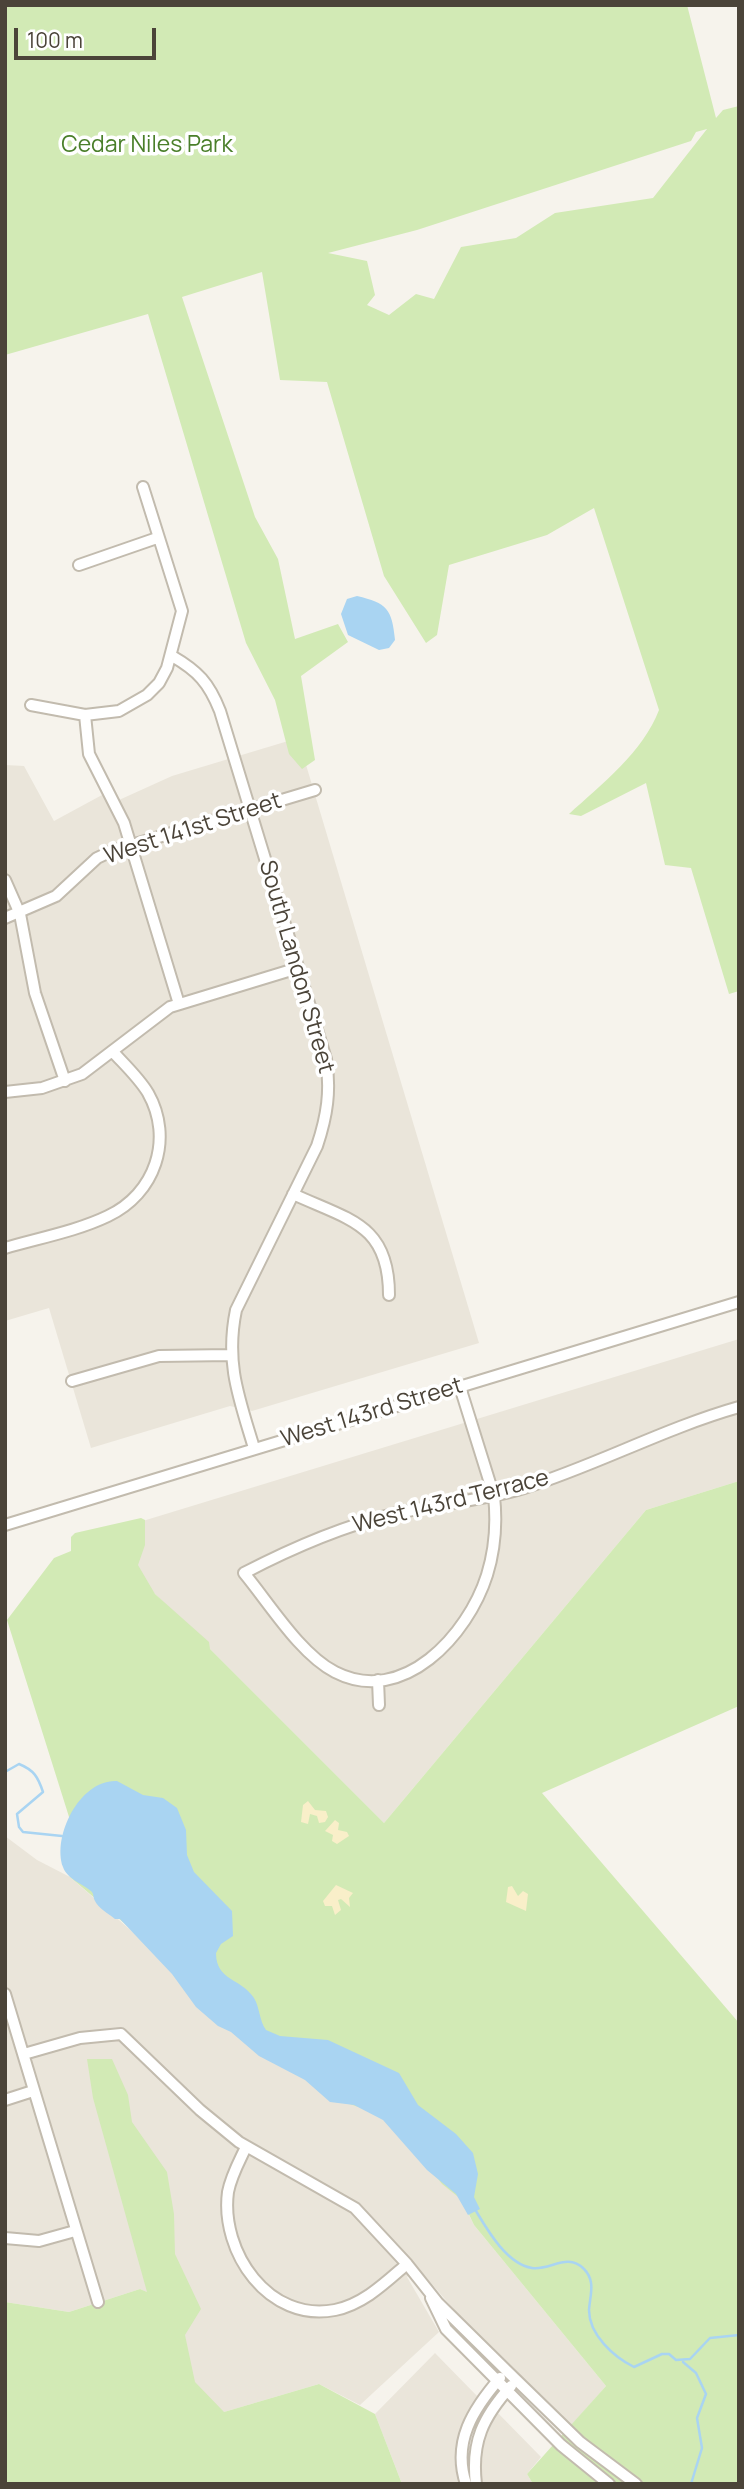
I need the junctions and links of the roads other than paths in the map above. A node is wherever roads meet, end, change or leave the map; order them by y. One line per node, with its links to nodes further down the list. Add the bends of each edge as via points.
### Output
1 (143, 487): 2 (street)
2 (157, 538): 3 (street); 4 (street, via 182,611)
3 (79, 565)
4 (172, 656): 6 (street, via 159,684 147,695 119,711); 8 (street, South Landon Street, via 195,669 211,687)
5 (32, 705): 6 (street)
6 (85, 715): 9 (street, via 92,764)
7 (315, 790): 8 (street, West 141st Street)
8 (250, 809): 9 (street, West 141st Street); 13 (street, South Landon Street)
9 (131, 845): 11 (street, West 141st Street, via 97,858 56,896); 14 (street)
10 (5, 880): 11 (street)
11 (19, 914): 12 (street, West 141st Street); 16 (street, via 35,993)
12 (5, 918)
13 (298, 968): 14 (street); 18 (street, South Landon Street, via 330,1080 325,1124)
14 (179, 1004): 15 (street, via 156,1015)
15 (113, 1052): 16 (street); 19 (street, via 142,1084 155,1110 161,1139 151,1177 133,1200 106,1217)
16 (65, 1081): 17 (street)
17 (5, 1092)
18 (293, 1194): 20 (street, via 354,1223 376,1239 385,1254); 22 (street, South Landon Street, via 236,1310)
19 (5, 1248)
20 (389, 1295)
21 (739, 1302): 24 (street, West 143rd Street)
22 (230, 1355): 23 (street, via 159,1356); 26 (street, South Landon Street)
23 (72, 1381)
24 (460, 1387): 26 (street, West 143rd Street); 27 (street)
25 (739, 1407): 27 (street, West 143rd Terrace)
26 (254, 1448): 28 (street, West 143rd Street)
27 (494, 1496): 29 (street, via 494,1550 468,1614 423,1665); 29 (street, West 143rd Terrace, via 357,1524 305,1542 244,1573 317,1659 348,1677)
28 (5, 1525)
29 (378, 1680): 30 (street)
30 (379, 1704)
31 (5, 1994): 32 (street)
32 (24, 2054): 33 (street); 35 (street, via 80,2038 121,2034)
33 (33, 2091): 34 (street); 36 (street)
34 (5, 2099)
35 (246, 2147): 38 (street, via 347,2202); 38 (street, via 230,2183 229,2219 245,2267 272,2297 308,2311 335,2310 370,2294)
36 (75, 2231): 37 (street, via 39,2241); 40 (street)
37 (5, 2238)
38 (407, 2264): 39 (street)
39 (428, 2292): 41 (street); 43 (street, via 446,2329)
40 (98, 2302)
41 (507, 2371): 42 (street); 43 (street)
42 (516, 2380): 44 (street); 48 (street, via 580,2442)
43 (497, 2382): 44 (street); 45 (street, via 466,2428 461,2458)
44 (506, 2391): 46 (street, via 479,2431 474,2455); 47 (street, via 561,2445)
45 (466, 2484)
46 (476, 2484)
47 (610, 2484)
48 (636, 2484)

